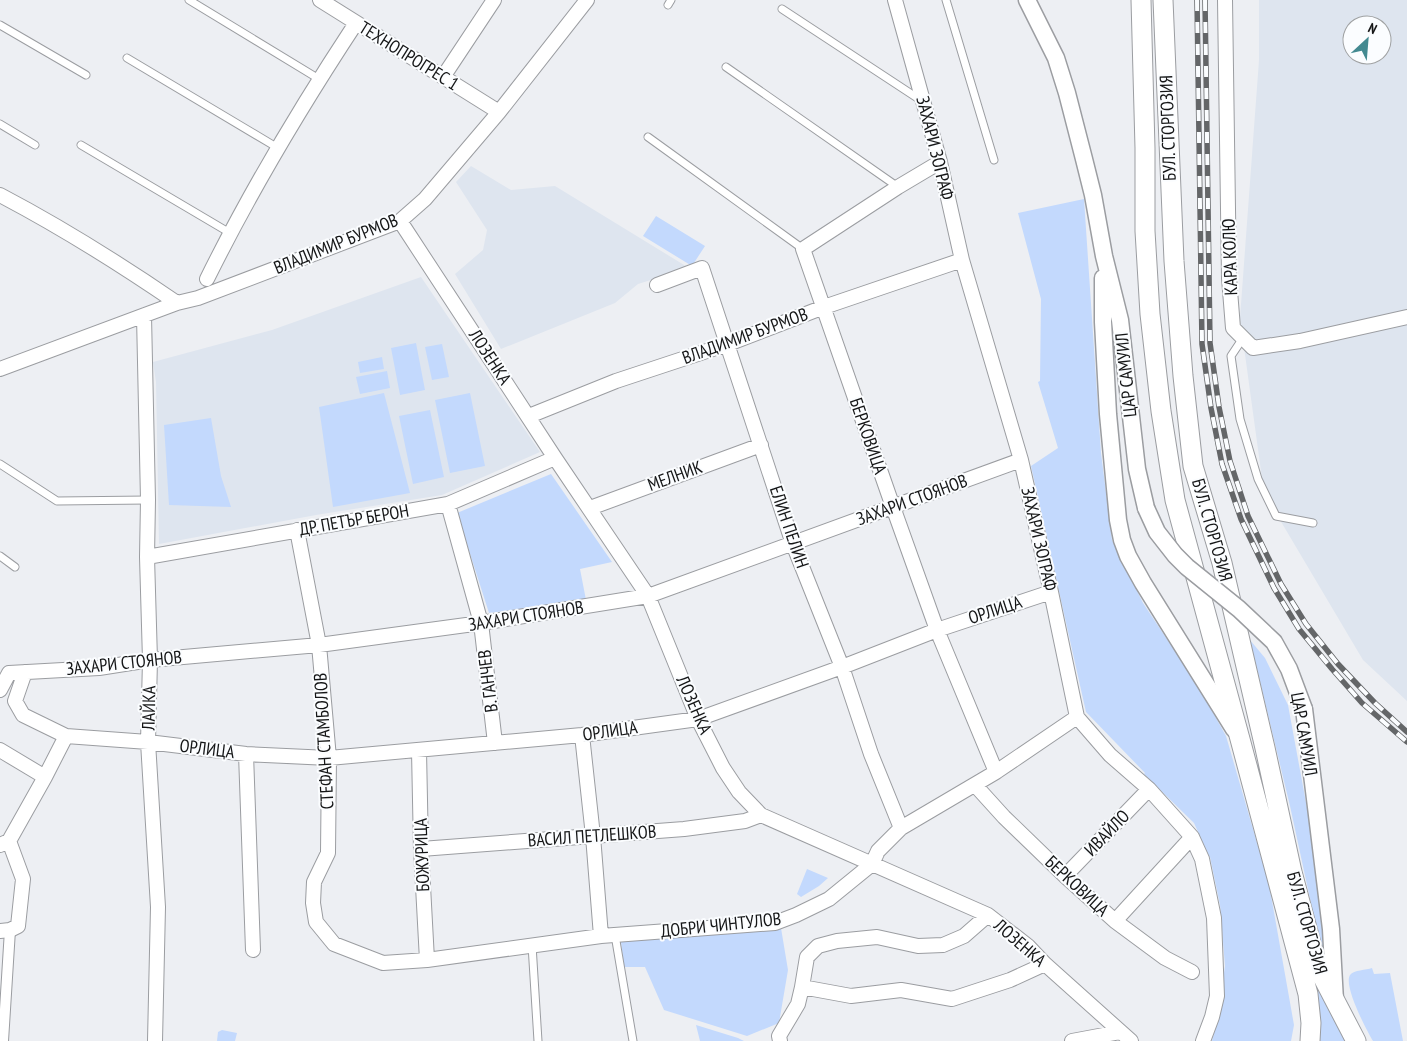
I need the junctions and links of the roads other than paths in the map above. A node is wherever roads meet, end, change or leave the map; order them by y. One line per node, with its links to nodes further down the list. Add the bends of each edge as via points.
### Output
1 (189, 0): 18 (lane)
2 (320, 0): 12 (street, ТЕХНОПРОГРЕС 1)
3 (494, 0): 17 (street)
4 (587, 0): 20 (street, ВЛАДИМИР БУРМОВ)
5 (895, 0): 19 (street, ЗАХАРИ ЗОГРАФ)
6 (946, 0): 26 (lane)
7 (1027, 0): 33 (street, ЦАР САМУИЛ, via 1056,58 1067,92 1091,186)
8 (1141, 0): 72 (main road, БУЛ. СТОРГОЗИЯ, via 1145,231 1161,411 1175,500)
9 (1163, 0): 103 (main road, БУЛ. СТОРГОЗИЯ, via 1174,261 1193,466 1222,563 1294,882 1317,966)
10 (1227, 2): 41 (street, КАРА КОЛЮ, via 1229,278 1233,328)
11 (782, 9): 19 (lane)
12 (356, 23): 17 (street, ТЕХНОПРОГРЕС 1); 18 (street)
13 (0, 25): 16 (lane)
14 (127, 58): 25 (lane)
15 (726, 67): 28 (lane)
16 (86, 75)
17 (443, 77): 20 (street, ТЕХНОПРОГРЕС 1)
18 (319, 79): 25 (street)
19 (924, 102): 27 (street, ЗАХАРИ ЗОГРАФ)
20 (499, 112): 30 (street, ВЛАДИМИР БУРМОВ, via 424,199)
21 (0, 124): 23 (lane)
22 (648, 137): 32 (lane)
23 (35, 144)
24 (80, 145): 31 (lane)
25 (278, 148): 31 (street)
26 (994, 160)
27 (940, 162): 28 (street); 34 (street, ЗАХАРИ ЗОГРАФ)
28 (898, 187): 32 (street)
29 (0, 195): 37 (street)
30 (400, 220): 37 (street, ВЛАДИМИР БУРМОВ, via 198,298); 44 (street, ЛОЗЕНКА)
31 (230, 233): 35 (street)
32 (803, 249): 38 (street, БЕРКОВИЦА)
33 (1104, 256): 72 (street, ЦАР САМУИЛ, via 1103,322 1108,414 1122,540 1143,583); 103 (street, ЦАР САМУИЛ, bridge, via 1120,320 1137,469 1146,508 1157,532 1175,555 1274,642 1290,669 1304,710 1331,929)
34 (962, 260): 38 (street, ВЛАДИМИР БУРМОВ); 47 (street, ЗАХАРИ ЗОГРАФ)
35 (207, 279)
36 (657, 285): 42 (street, ЕЛИН ПЕЛИН, via 702,268)
37 (177, 303): 39 (street, ВЛАДИМИР БУРМОВ)
38 (824, 307): 42 (street, ВЛАДИМИР БУРМОВ); 51 (street, БЕРКОВИЦА)
39 (144, 316): 43 (street, ВЛАДИМИР БУРМОВ); 49 (street, ЛАЙКА)
40 (1407, 317): 41 (street, via 1253,348)
41 (1243, 338): 53 (lane, via 1231,356 1240,419 1258,479 1276,516)
42 (728, 344): 44 (street, ВЛАДИМИР БУРМОВ); 45 (street, ЕЛИН ПЕЛИН)
43 (0, 368)
44 (529, 416): 46 (street, ЛОЗЕНКА)
45 (761, 445): 52 (street, МЕЛНИК); 55 (street, ЕЛИН ПЕЛИН)
46 (555, 458): 50 (street, ДР. ПЕТЪР БЕРОН); 52 (street, ЛОЗЕНКА)
47 (1021, 460): 51 (street, ЗАХАРИ СТОЯНОВ); 59 (street, ЗАХАРИ ЗОГРАФ)
48 (0, 464): 49 (lane, via 57,501)
49 (148, 500): 57 (street, ЛАЙКА)
50 (448, 504): 54 (street, ДР. ПЕТЪР БЕРОН); 61 (street, В. ГАНЧЕВ)
51 (892, 507): 55 (street, ЗАХАРИ СТОЯНОВ); 62 (street, БЕРКОВИЦА)
52 (590, 508): 60 (street, ЛОЗЕНКА)
53 (1313, 523)
54 (297, 530): 57 (street, ДР. ПЕТЪР БЕРОН); 63 (street, СТЕФАН СТАМБОЛОВ)
55 (793, 544): 60 (street, ЗАХАРИ СТОЯНОВ); 65 (street, ЕЛИН ПЕЛИН)
56 (0, 556): 58 (lane)
57 (146, 557): 64 (street, ЛАЙКА)
58 (15, 567)
59 (1051, 592): 62 (street, ОРЛИЦА); 68 (street, ЗАХАРИ ЗОГРАФ)
60 (648, 596): 61 (street, ЗАХАРИ СТОЯНОВ); 69 (street, ЛОЗЕНКА)
61 (481, 623): 63 (street, ЗАХАРИ СТОЯНОВ); 74 (street, В. ГАНЧЕВ)
62 (937, 630): 65 (street, ОРЛИЦА); 79 (street, БЕРКОВИЦА)
63 (319, 645): 64 (street, ЗАХАРИ СТОЯНОВ); 78 (street, СТЕФАН СТАМБОЛОВ)
64 (150, 660): 66 (street, ЗАХАРИ СТОЯНОВ, via 99,668); 73 (street, ЛАЙКА)
65 (842, 667): 69 (street, ОРЛИЦА); 84 (street, ЕЛИН ПЕЛИН)
66 (25, 672): 67 (street, ЗАХАРИ СТОЯНОВ, via 8,673); 71 (street, via 15,701 23,715)
67 (0, 690)
68 (1077, 717): 79 (street, ДОБРИ ЧИНТУЛОВ); 82 (street, ЗАХАРИ ЗОГРАФ, via 1110,755)
69 (698, 719): 70 (street, ОРЛИЦА); 83 (street, ЛОЗЕНКА, via 723,768 739,792)
70 (582, 735): 74 (street, ОРЛИЦА); 85 (street)
71 (66, 736): 73 (street, ОРЛИЦА); 80 (street)
72 (1240, 739): 113 (main road, БУЛ. СТОРГОЗИЯ, via 1308,994)
73 (148, 742): 77 (street, ОРЛИЦА); 106 (street, ЛАЙКА, via 158,907)
74 (495, 743): 76 (street, ОРЛИЦА)
75 (0, 750): 80 (street)
76 (419, 751): 78 (street, ОРЛИЦА); 88 (street, БОЖУРИЦА)
77 (246, 754): 78 (street, ОРЛИЦА); 98 (street)
78 (328, 758): 96 (street, СТЕФАН СТАМБОЛОВ, via 328,853 314,882 313,903 316,922)
79 (996, 772): 81 (street, ДОБРИ ЧИНТУЛОВ)
80 (45, 777): 87 (street)
81 (975, 785): 84 (street, ДОБРИ ЧИНТУЛОВ); 90 (street, БЕРКОВИЦА)
82 (1149, 789): 86 (street, ЗАХАРИ ЗОГРАФ); 90 (street, ИВАЙЛО)
83 (761, 815): 85 (street, ВАСИЛ ПЕТЛЕШКОВ, via 745,821 684,829); 89 (street, ЛОЗЕНКА)
84 (901, 828): 89 (street, ДОБРИ ЧИНТУЛОВ, via 878,852)
85 (593, 836): 88 (street, ВАСИЛ ПЕТЛЕШКОВ); 95 (street)
86 (1192, 837): 92 (street); 112 (street, ЗАХАРИ ЗОГРАФ, via 1202,859 1214,918 1217,996)
87 (4, 843): 93 (street, via 23,879 18,926)
88 (421, 849): 99 (street, БОЖУРИЦА)
89 (872, 864): 91 (street, ЛОЗЕНКА); 94 (street, ДОБРИ ЧИНТУЛОВ, via 829,899 775,923)
90 (1066, 876): 92 (street, БЕРКОВИЦА)
91 (988, 916): 100 (street, ЛОЗЕНКА, via 1028,946); 102 (street, via 964,936 943,945 918,946 877,937 818,946 807,957)
92 (1115, 921): 101 (street, БЕРКОВИЦА, via 1165,958)
93 (5, 930): 105 (street)
94 (616, 935): 95 (street, ДОБРИ ЧИНТУЛОВ); 108 (lane)
95 (601, 936): 97 (street, ДОБРИ ЧИНТУЛОВ)
96 (334, 944): 99 (street, ДОБРИ ЧИНТУЛОВ, via 383,963)
97 (532, 944): 99 (street, ДОБРИ ЧИНТУЛОВ); 107 (lane)
98 (253, 950)
99 (427, 960)
100 (1045, 964): 102 (street, via 1010,980 952,998 901,990 852,996); 104 (street, ЛОЗЕНКА)
101 (1192, 972)
102 (802, 987): 109 (street, via 798,1004 779,1036)
103 (1335, 1003): 114 (main road, БУЛ. СТОРГОЗИЯ)
104 (1120, 1032): 110 (street); 111 (street, ЛОЗЕНКА)
105 (3, 1041)
106 (155, 1041)
107 (538, 1041)
108 (633, 1041)
109 (780, 1041)
110 (1072, 1041)
111 (1131, 1041)
112 (1203, 1041)
113 (1310, 1041)
114 (1356, 1041)

